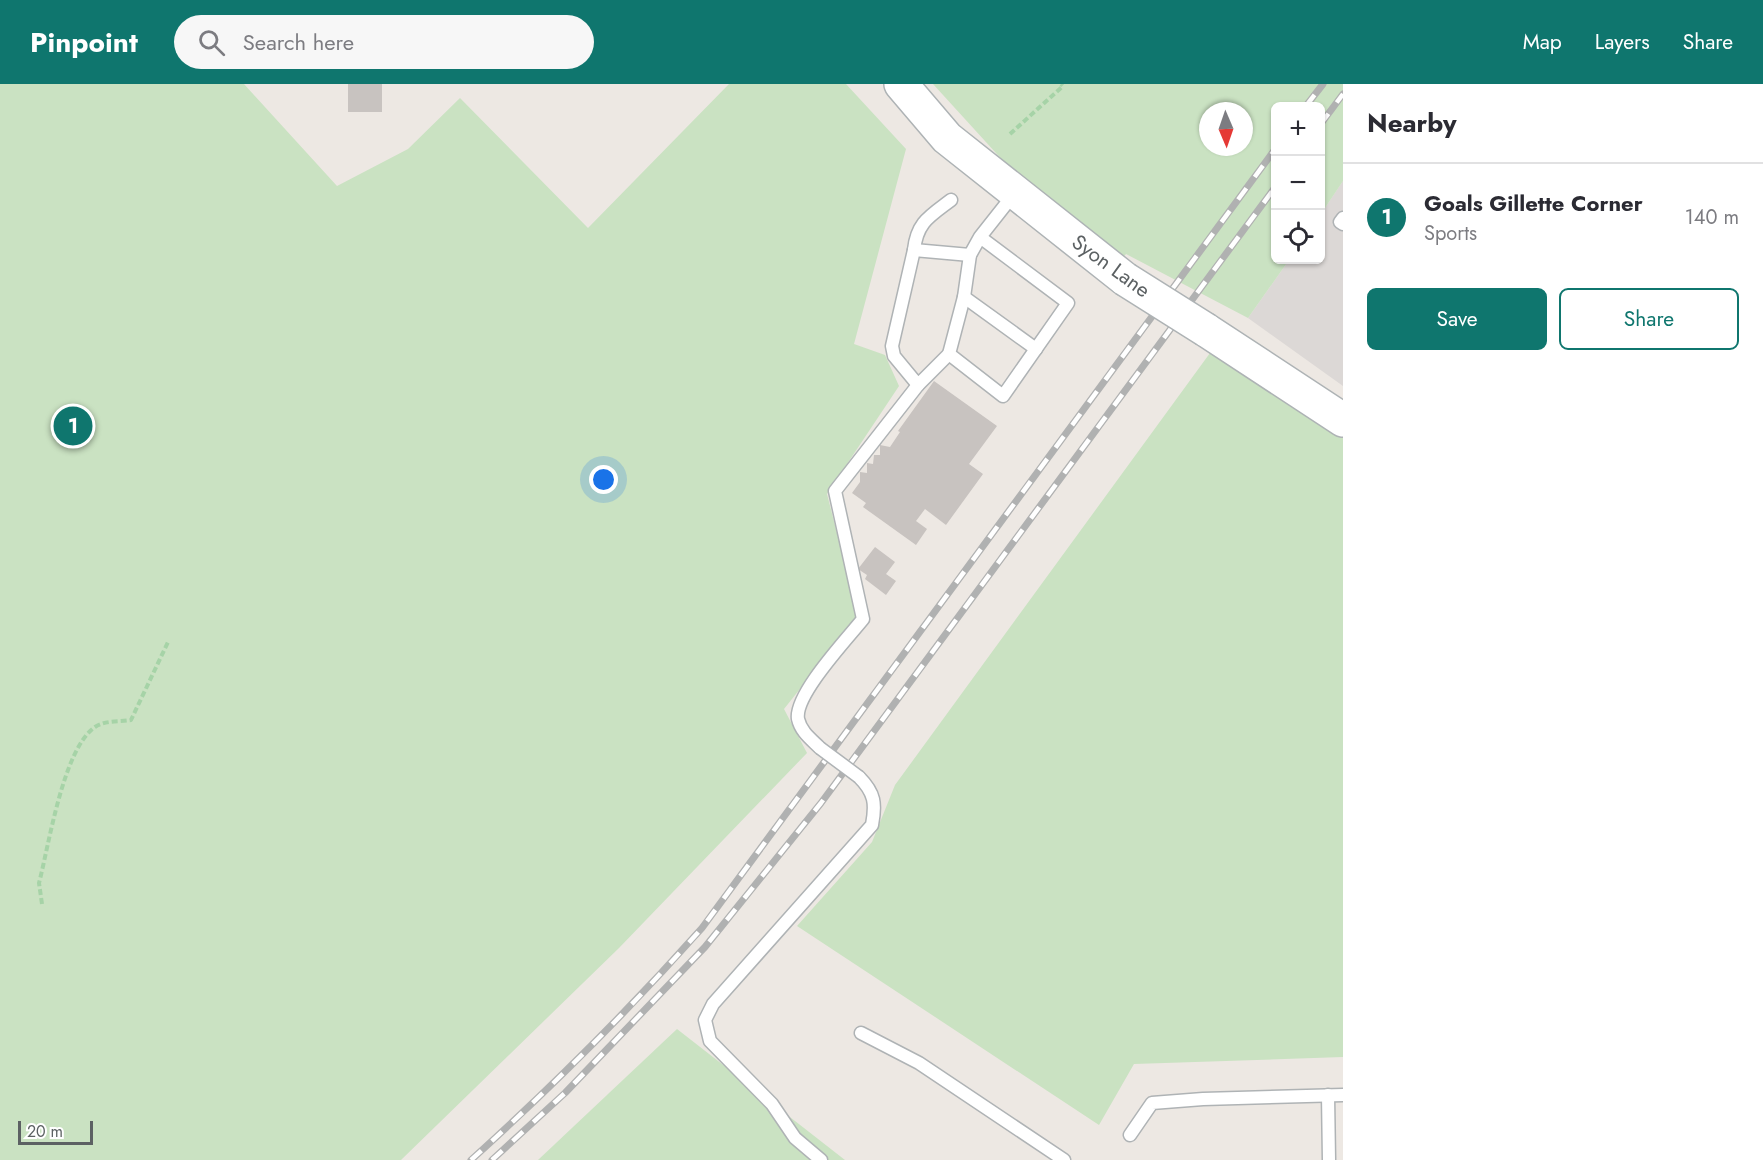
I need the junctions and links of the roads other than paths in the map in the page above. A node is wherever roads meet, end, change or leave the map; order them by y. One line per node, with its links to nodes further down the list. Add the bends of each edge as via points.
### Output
1 (901, 84): 2 (main road, Syon Lane, via 946,138)
2 (1014, 194): 6 (lane); 13 (main road, Syon Lane, bridge, via 1125,279)
3 (951, 200): 7 (lane, via 925,220 916,233)
4 (1343, 218): 5 (lane)
5 (1343, 224)
6 (980, 237): 8 (lane); 10 (lane, via 1068,303)
7 (914, 250): 8 (lane); 12 (lane, via 892,346 894,356)
8 (970, 255): 9 (lane)
9 (964, 297): 10 (lane); 11 (lane)
10 (1036, 349): 11 (lane, via 1003,396)
11 (949, 354): 12 (lane)
12 (918, 385): 18 (lane, bridge, via 835,492 863,619 801,698 798,717 803,732 871,788 876,804 872,825 713,1004 705,1020 710,1041 772,1104 795,1138)
13 (1343, 420)
14 (861, 1033): 19 (lane, via 919,1063)
15 (1328, 1095): 16 (lane); 17 (lane, via 1152,1103); 20 (lane)
16 (1343, 1095)
17 (1130, 1135)
18 (821, 1160)
19 (1064, 1160)
20 (1329, 1160)

